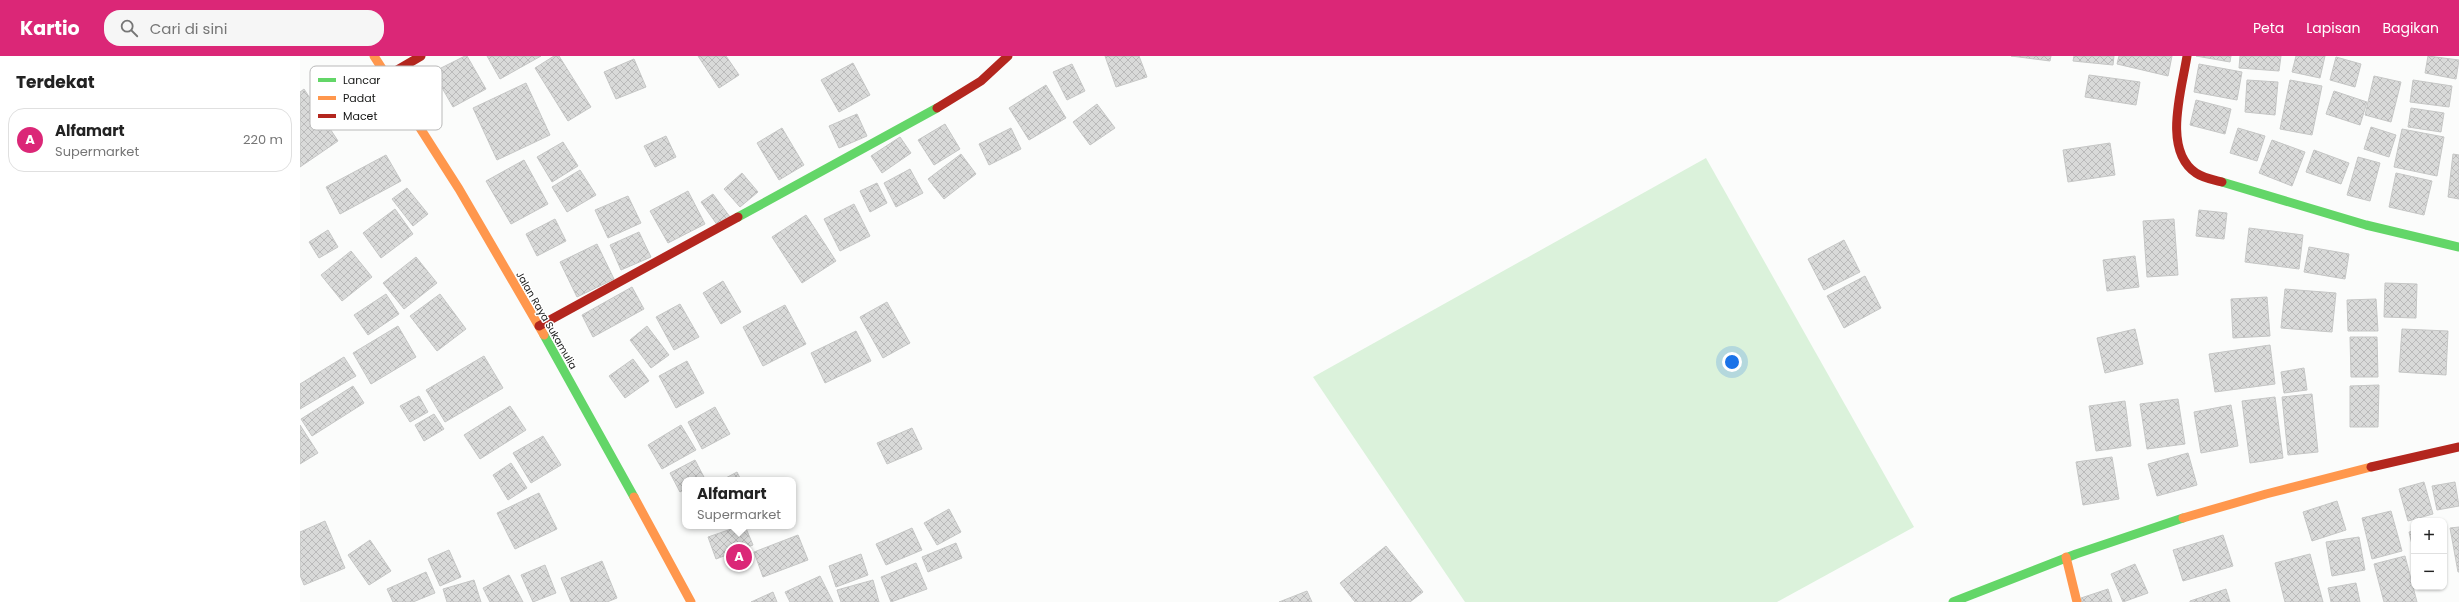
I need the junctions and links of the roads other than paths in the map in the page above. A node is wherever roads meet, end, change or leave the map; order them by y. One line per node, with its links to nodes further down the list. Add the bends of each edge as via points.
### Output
1 (374, 56): 5 (street, Jalan Raya Sukamulia)
2 (421, 56): 6 (street)
3 (1008, 56): 9 (street, via 986,77 934,109)
4 (2187, 56): 8 (street, via 2176,129 2177,142 2179,152 2196,172 2243,190 2366,225)
5 (381, 66)
6 (404, 66)
7 (421, 130): 9 (street, Jalan Raya Sukamulia)
8 (2459, 247)
9 (539, 326): 12 (street, Jalan Raya Sukamulia)
10 (2459, 447): 11 (street, via 2272,491 2115,538)
11 (2066, 557): 13 (street); 14 (street)
12 (691, 602)
13 (1953, 602)
14 (2077, 602)

